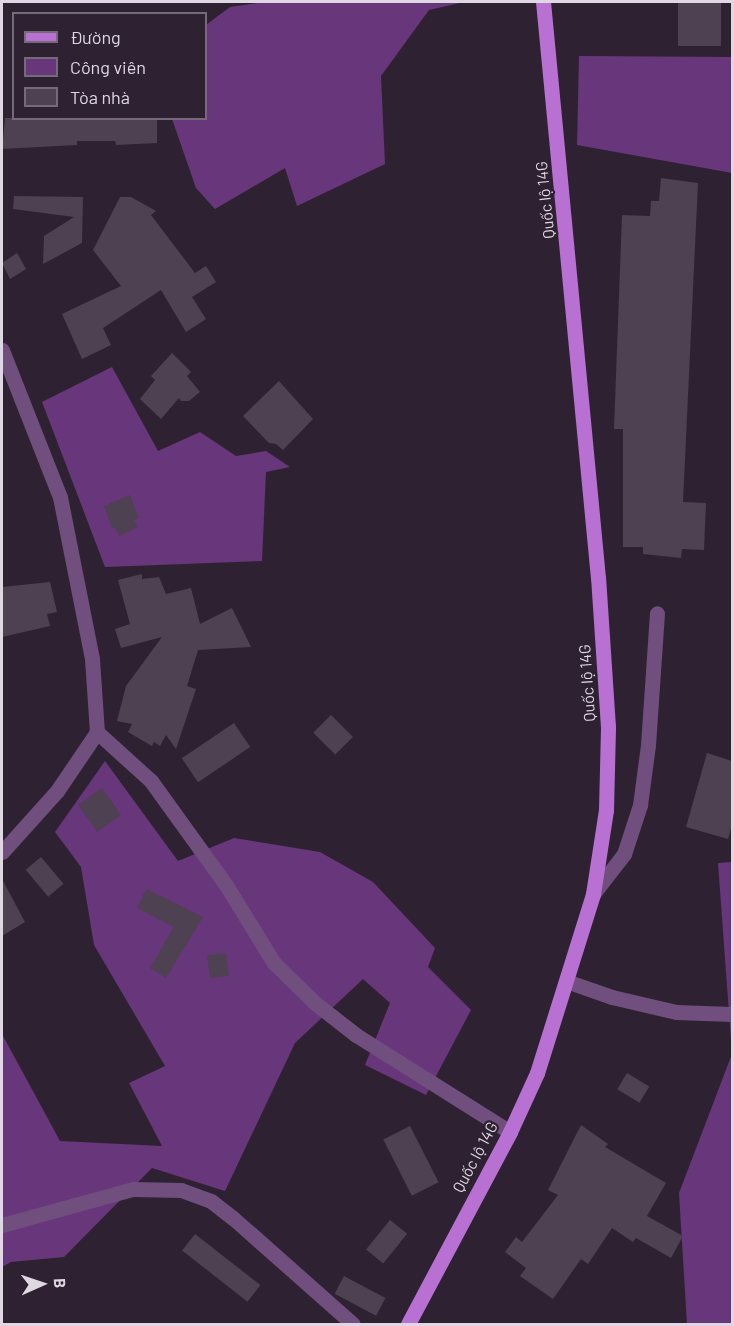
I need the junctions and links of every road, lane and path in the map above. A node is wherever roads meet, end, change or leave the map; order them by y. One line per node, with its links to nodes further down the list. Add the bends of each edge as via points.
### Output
1 (543, 2): 6 (main road, Quốc lộ 14G, via 598,578 608,727 606,810)
2 (2, 350): 4 (street, via 60,497 92,659)
3 (657, 613): 6 (street, via 640,805 624,854)
4 (97, 732): 5 (street, via 57,791); 9 (street, via 151,781 226,885 274,963 307,995 356,1035)
5 (2, 852)
6 (593, 894): 7 (main road, Quốc lộ 14G)
7 (566, 981): 8 (street, via 676,1012); 9 (main road, Quốc lộ 14G, via 537,1072)
8 (732, 1014)
9 (510, 1132): 12 (main road, Quốc lộ 14G)
10 (2, 1225): 11 (street, via 133,1189 181,1190 211,1201 233,1218)
11 (353, 1324)
12 (408, 1324)

